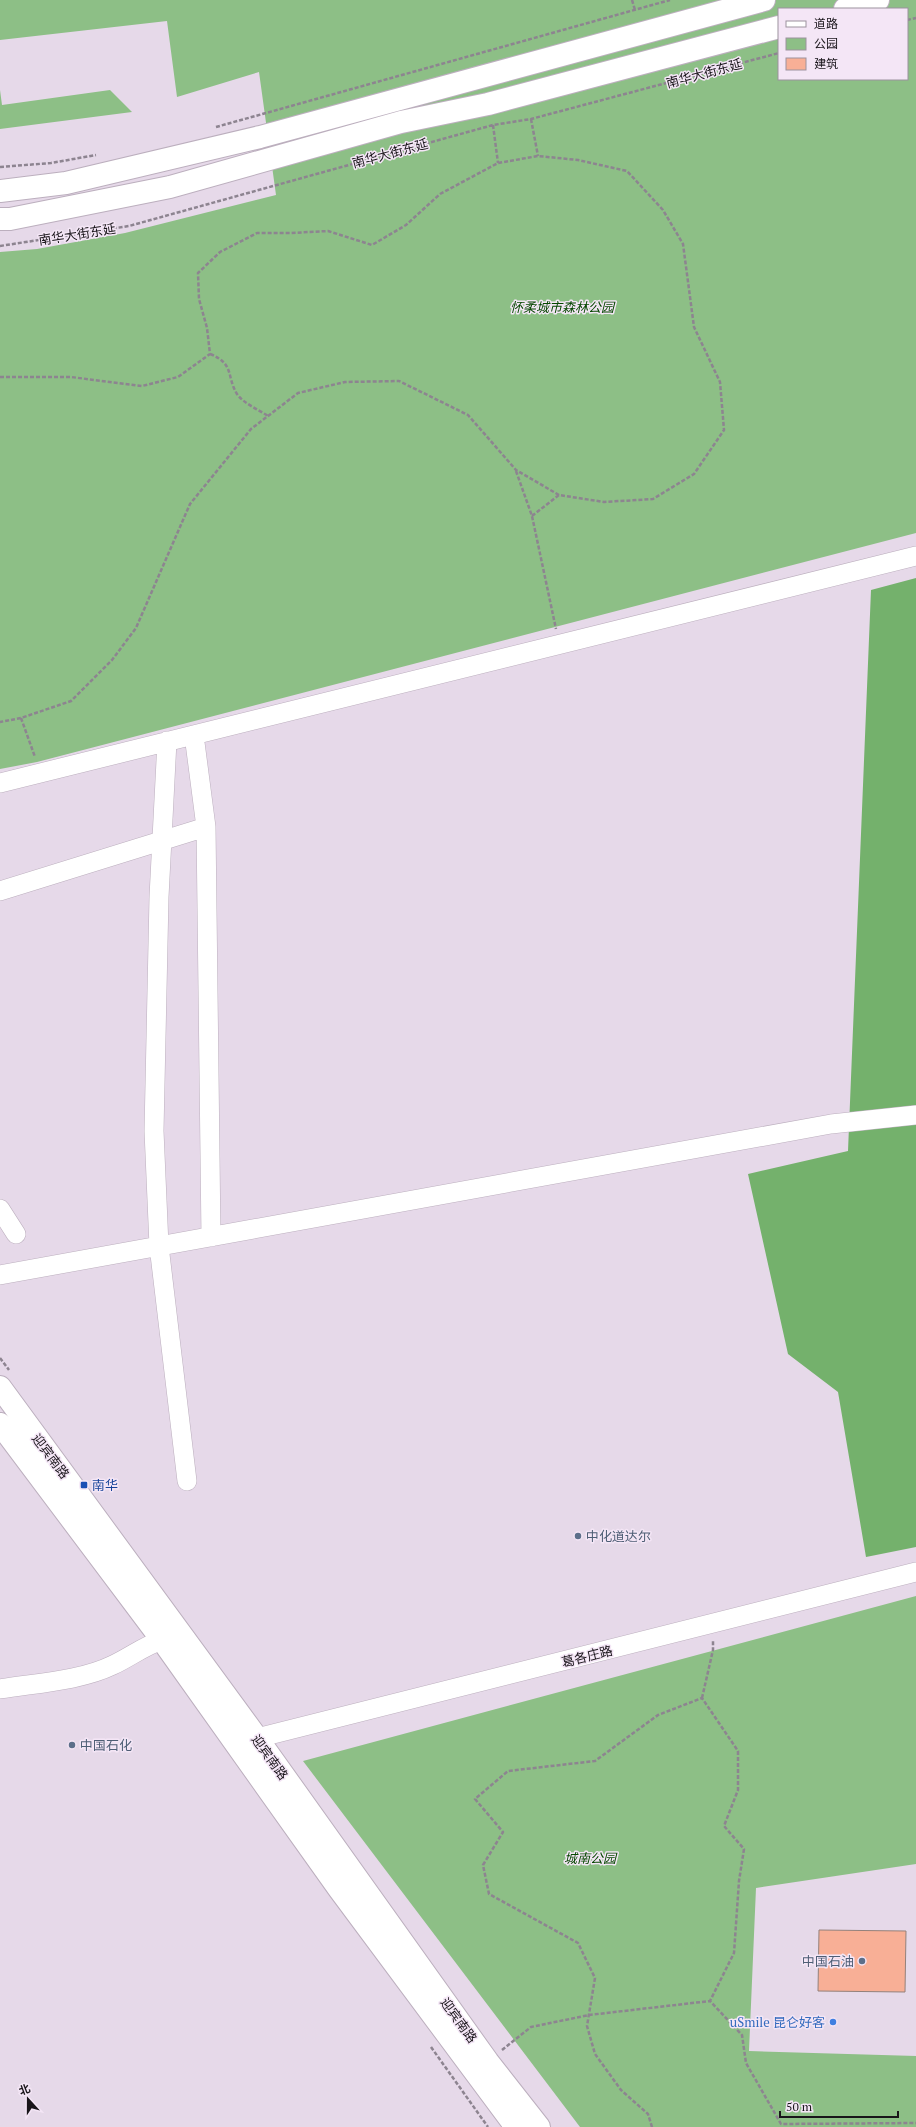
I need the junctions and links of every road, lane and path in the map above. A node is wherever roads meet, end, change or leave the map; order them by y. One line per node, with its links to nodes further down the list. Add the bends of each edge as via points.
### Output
1 (632, 0): 6 (path)
2 (670, 0): 6 (path)
3 (764, 0): 16 (main road, via 260,137 66,183)
4 (878, 0): 5 (main road)
5 (849, 8)
6 (636, 10): 11 (path)
7 (778, 27): 17 (main road, 南华大街东延, via 488,104 401,122 170,187)
8 (778, 53): 9 (path, 南华大街东延)
9 (531, 119): 10 (path, 南华大街东延); 13 (path)
10 (493, 125): 14 (path); 18 (path, 南华大街东延, via 129,226)
11 (213, 127)
12 (103, 154): 15 (path)
13 (538, 156): 14 (path); 23 (path, via 578,160 626,171 663,210 684,244 694,327 720,382 724,430 694,474 653,499 604,502)
14 (498, 163): 19 (path, via 440,194 406,225 372,245 328,231 257,233 220,252 198,273 199,299 207,328)
15 (0, 168)
16 (0, 191)
17 (0, 219)
18 (0, 246)
19 (210, 354): 20 (path, via 178,377 142,386 71,377); 21 (path, via 221,359 229,370 237,394)
20 (0, 377)
21 (268, 416): 22 (path, via 298,393 345,382 399,381 468,415); 27 (path, via 251,429 190,504 136,628 112,660 71,701)
22 (516, 470): 23 (path); 24 (path)
23 (559, 495): 24 (path)
24 (532, 516): 26 (path, via 556,626)
25 (916, 556): 26 (street)
26 (556, 645): 29 (street)
27 (21, 718): 28 (path); 31 (path)
28 (0, 722)
29 (194, 735): 30 (street); 33 (street)
30 (167, 741): 31 (street); 34 (street)
31 (42, 772): 32 (street)
32 (0, 783)
33 (206, 827): 34 (street); 39 (street)
34 (162, 839): 35 (street); 40 (street, via 154,1131)
35 (0, 892)
36 (916, 1114): 39 (street, via 831,1124)
37 (0, 1209): 38 (street)
38 (16, 1234)
39 (212, 1236): 40 (street)
40 (159, 1246): 41 (street); 44 (street)
41 (0, 1275)
42 (0, 1388): 50 (main road, 迎宾南路)
43 (0, 1424): 47 (main road, 迎宾南路)
44 (187, 1481)
45 (916, 1572): 46 (street, 葛各庄路)
46 (714, 1624): 49 (path, via 713,1650); 50 (street, 葛各庄路)
47 (162, 1640): 48 (street, via 147,1645 113,1666 71,1678); 55 (main road, 迎宾南路, via 339,1889)
48 (0, 1689)
49 (702, 1698): 51 (path, via 738,1751 738,1790 724,1826 744,1849 734,1953); 52 (path, via 658,1715 595,1761 508,1772 475,1798 503,1832 483,1865 489,1894 578,1943 595,1978)
50 (257, 1738): 53 (main road, 迎宾南路)
51 (710, 2001): 52 (path); 54 (path, via 742,2035 746,2063 781,2124)
52 (589, 2015): 53 (path, via 531,2027); 57 (path, via 587,2026 595,2054 620,2090 648,2114)
53 (488, 2062): 56 (main road, 迎宾南路)
54 (916, 2123)
55 (516, 2127)
56 (539, 2127)
57 (652, 2127)

